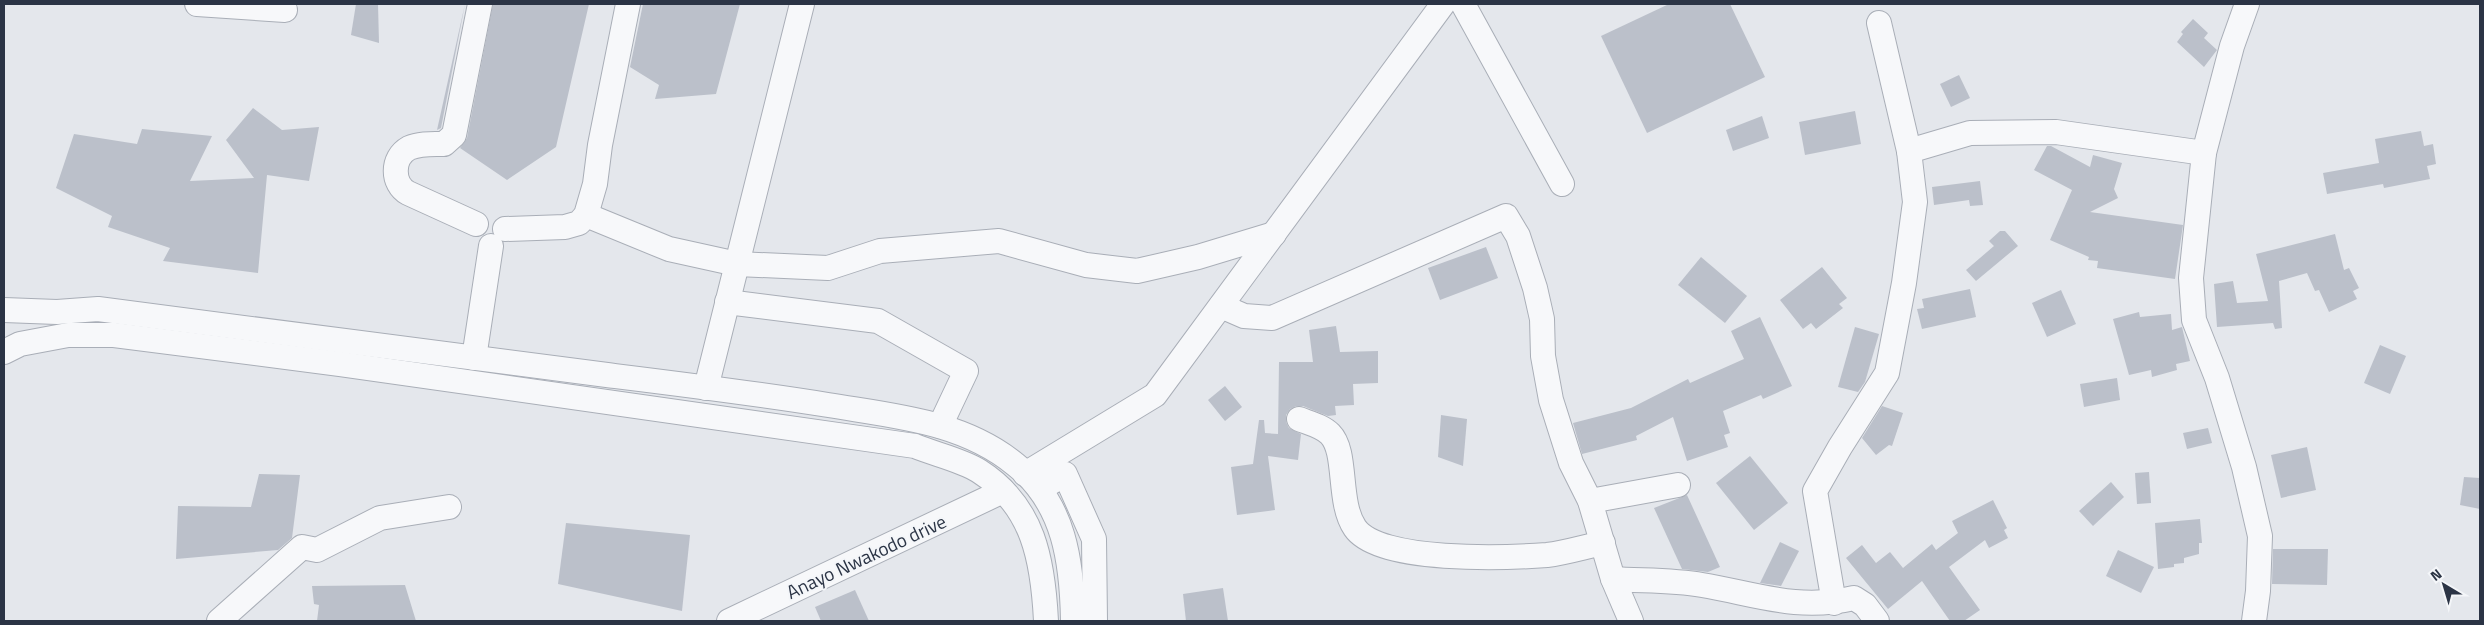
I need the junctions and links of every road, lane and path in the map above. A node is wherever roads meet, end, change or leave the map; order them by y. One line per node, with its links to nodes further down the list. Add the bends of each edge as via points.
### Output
1 (197, 4): 8 (street)
2 (480, 4): 15 (street, via 454,135 444,144 422,144 408,149 399,157 396,178 401,189 476,224 489,215 496,216 502,222)
3 (628, 4): 13 (street, via 595,184)
4 (802, 4): 16 (street)
5 (1443, 4): 14 (street)
6 (1463, 4): 12 (street)
7 (2247, 4): 11 (street, via 2232,46)
8 (285, 10)
9 (1879, 24): 10 (street)
10 (1909, 151): 11 (street, via 1970,132 2056,132); 33 (street, via 1915,202 1888,374 1840,446 1815,491)
11 (2204, 153): 41 (street, via 2191,278 2194,320 2217,378 2244,467 2260,536)
12 (1562, 184)
13 (586, 215): 15 (street, via 579,223 565,227); 16 (street, via 669,250)
14 (1274, 234): 16 (street, via 1137,271 1086,265 998,241 880,250 828,268); 18 (street)
15 (498, 237): 22 (street)
16 (737, 264): 17 (street)
17 (727, 302): 23 (street); 25 (street, via 878,321 966,371)
18 (1221, 306): 26 (street, via 1156,395); 29 (street, via 1244,316 1272,318 1506,216 1518,236 1535,288 1542,319 1543,356 1551,400 1571,463)
19 (4, 310): 20 (street)
20 (57, 312): 21 (street); 22 (street, via 98,309)
21 (12, 348): 28 (street, via 68,335 114,335 915,446 978,470)
22 (474, 358): 23 (street)
23 (706, 388): 25 (street, via 920,420)
24 (1299, 419): 31 (street, via 1331,434 1339,455 1346,513 1356,530 1373,542 1399,551 1475,557 1548,555)
25 (940, 426): 26 (street, via 966,434 1016,464)
26 (1032, 481): 37 (street, via 1056,516 1064,542 1072,573); 38 (street, via 1065,474 1094,539)
27 (1678, 485): 29 (street)
28 (1003, 491): 35 (street, Anayo Nwakodo drive); 36 (street, via 1017,505 1030,531 1044,579)
29 (1590, 501): 31 (street)
30 (449, 507): 34 (street, via 380,518 317,550 302,547)
31 (1603, 543): 32 (street)
32 (1613, 579): 33 (street, via 1701,585 1766,600); 39 (street)
33 (1834, 603): 40 (street, via 1854,598 1865,605)
34 (219, 621)
35 (729, 621)
36 (1046, 621)
37 (1073, 621)
38 (1095, 621)
39 (1631, 621)
40 (1877, 621)
41 (2254, 621)

